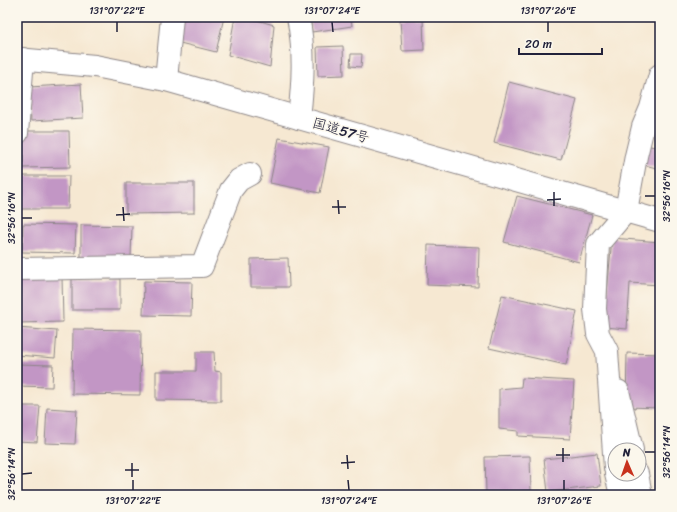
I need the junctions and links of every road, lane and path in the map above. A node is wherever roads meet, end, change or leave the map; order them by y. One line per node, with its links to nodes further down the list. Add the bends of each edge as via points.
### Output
1 (172, 17): 5 (main road)
2 (298, 17): 6 (main road, via 302,40 303,79)
3 (20, 59): 5 (main road, 国道57号, via 95,66); 7 (main road)
4 (660, 75): 9 (main road, via 636,156)
5 (166, 80): 6 (main road, 国道57号)
6 (299, 118): 9 (main road, 国道57号)
7 (17, 133)
8 (250, 174): 11 (main road, via 239,180 231,190 202,266)
9 (626, 212): 10 (main road, 国道57号); 12 (main road, via 598,244 595,309 598,334)
10 (660, 221)
11 (17, 269)
12 (607, 351): 13 (main road); 14 (main road)
13 (613, 442)
14 (630, 442)
15 (618, 482): 17 (main road)
16 (639, 482): 18 (main road)
17 (621, 495)
18 (641, 495)

